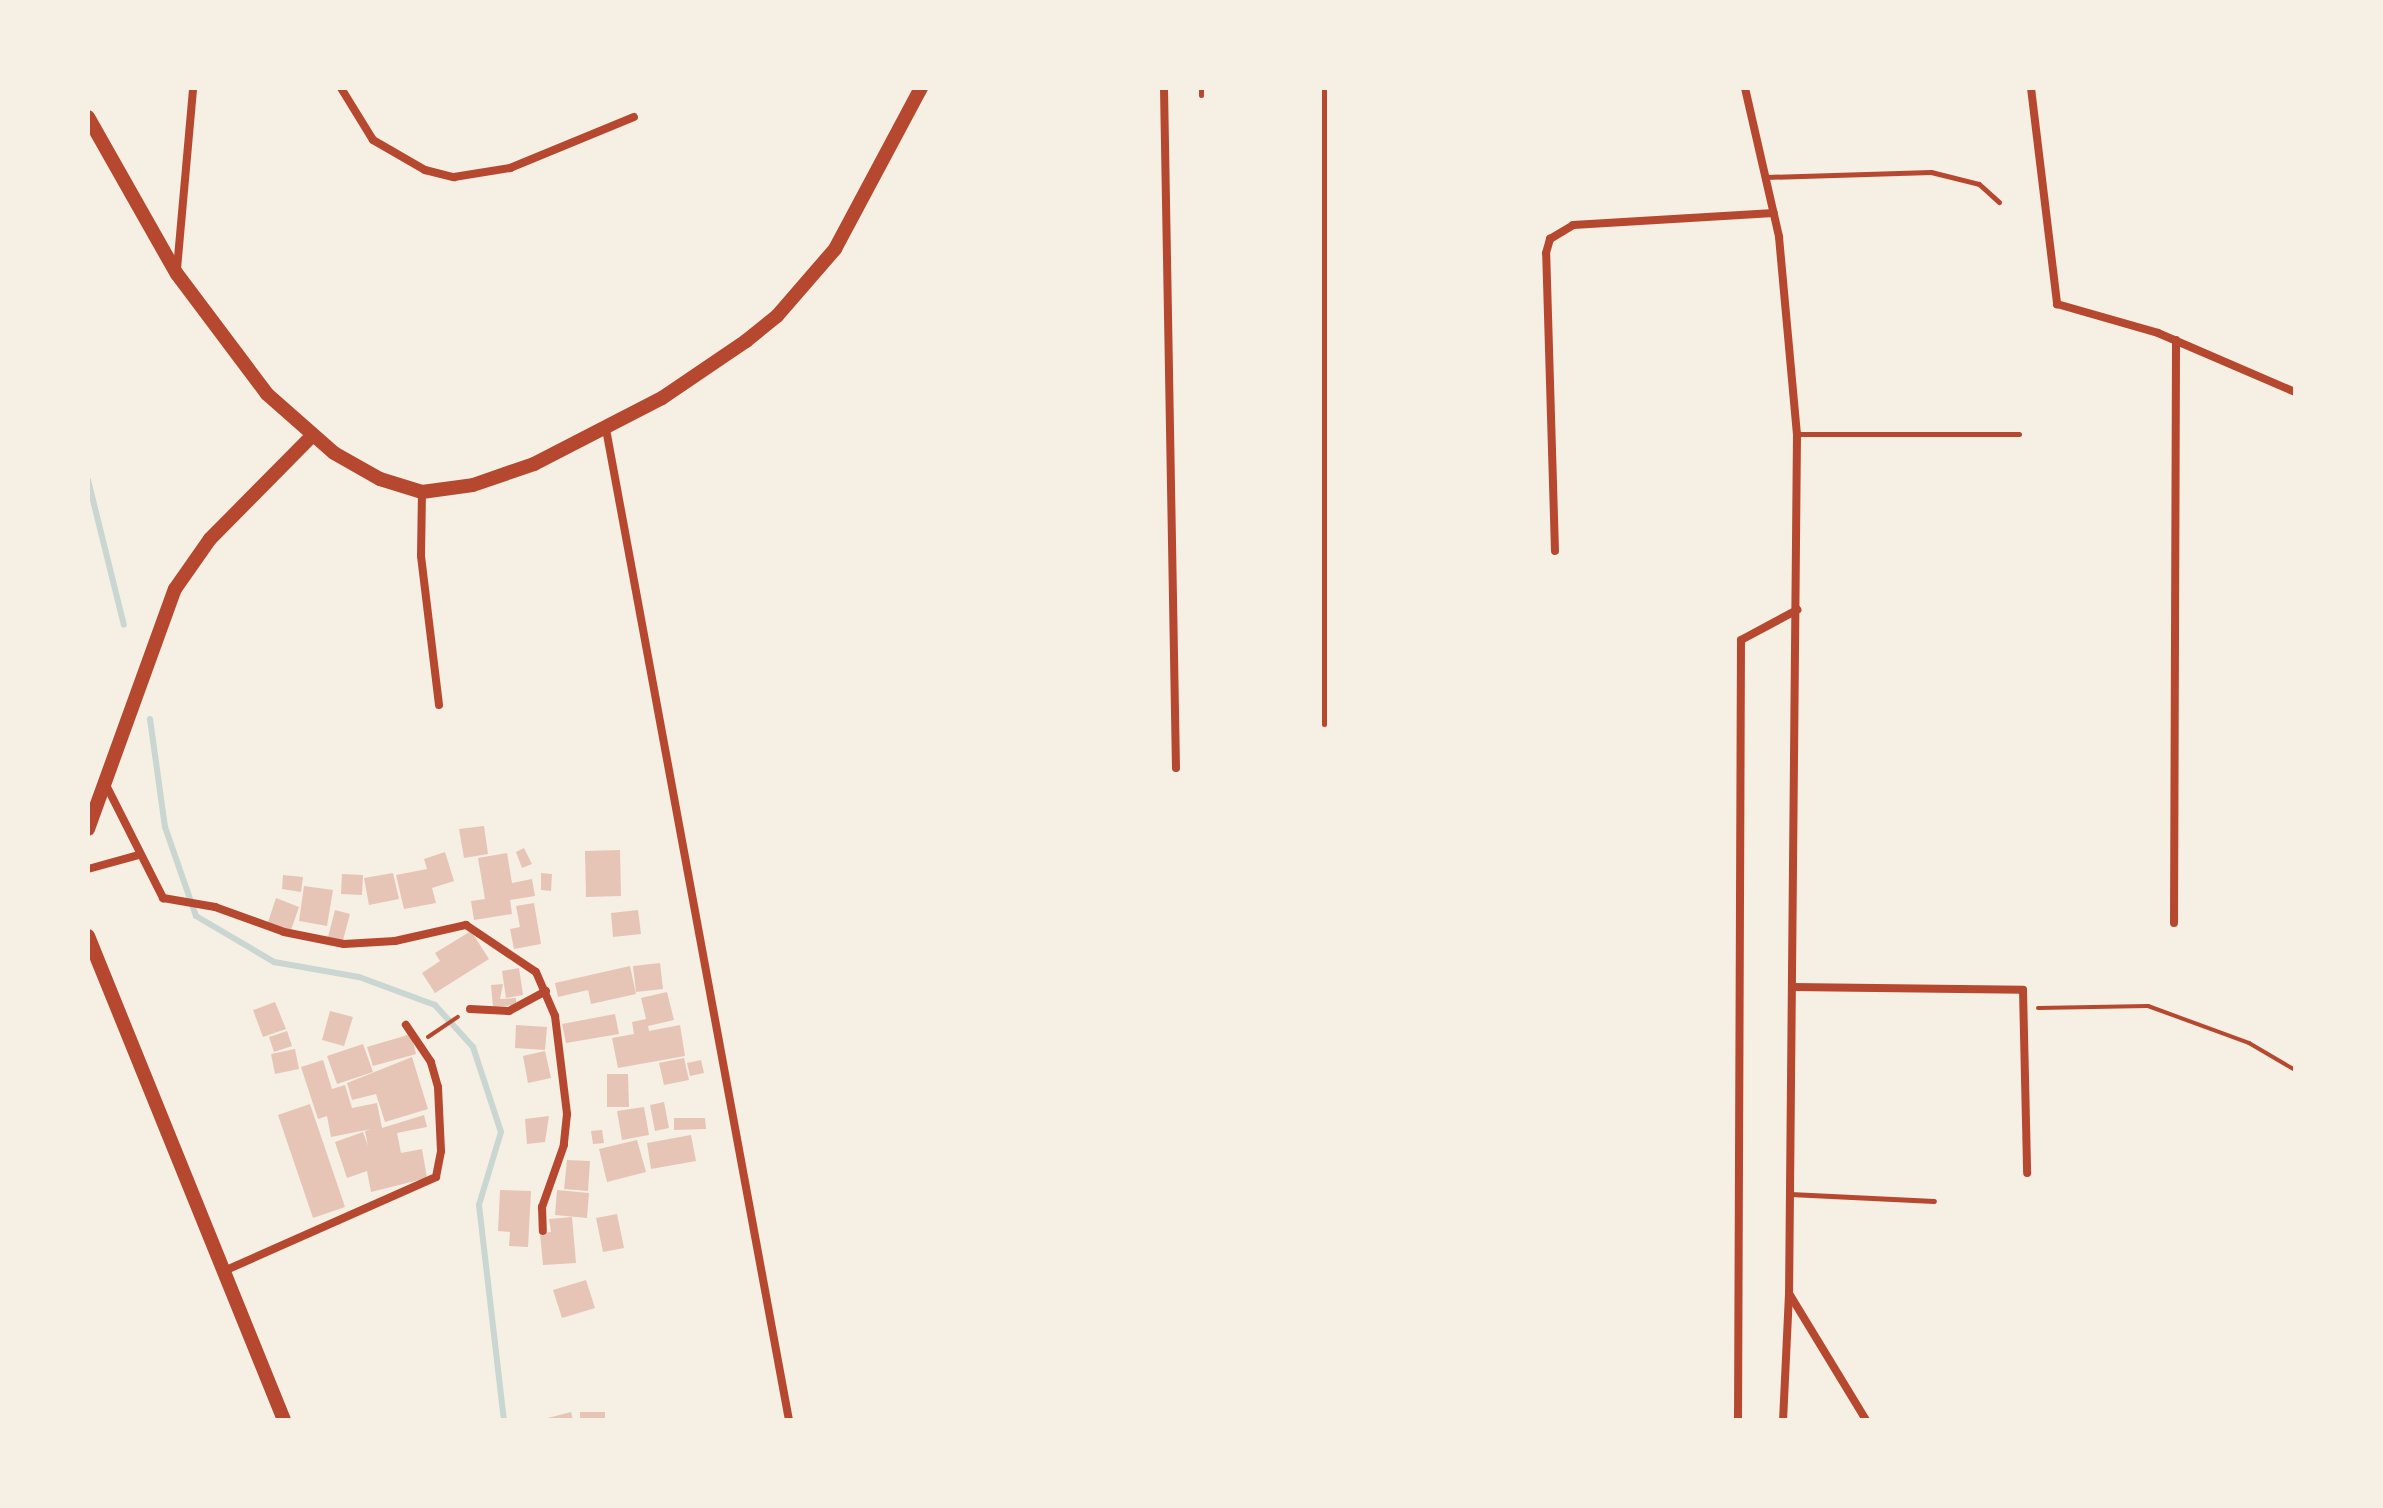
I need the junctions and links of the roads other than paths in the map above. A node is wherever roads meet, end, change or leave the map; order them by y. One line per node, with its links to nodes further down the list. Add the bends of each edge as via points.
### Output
1 (193, 88): 13 (street)
2 (341, 88): 9 (street, via 373,140 425,170 454,177 510,168)
3 (921, 88): 16 (main road, via 856,215 809,282 746,341)
4 (1164, 88): 25 (street)
5 (1324, 88): 24 (lane)
6 (1745, 88): 10 (street)
7 (2031, 88): 14 (street, via 2057,304)
8 (88, 117): 13 (main road)
9 (634, 117)
10 (1766, 177): 11 (lane, via 1931,172 1979,184); 12 (street)
11 (1999, 202)
12 (1774, 213): 17 (street); 21 (street, via 1573,225 1550,239 1546,253)
13 (177, 274): 19 (main road, via 234,355)
14 (2176, 340): 15 (street); 30 (street)
15 (2295, 392)
16 (606, 429): 20 (main road, via 503,476); 43 (street)
17 (1797, 434): 18 (lane); 22 (street)
18 (2019, 434)
19 (312, 436): 20 (main road, via 355,467); 26 (main road, via 210,539 175,589)
20 (422, 492): 23 (street, via 421,556)
21 (1555, 551)
22 (1797, 610): 32 (street); 44 (street, via 1741,640)
23 (439, 705)
24 (1324, 724)
25 (1176, 768)
26 (106, 785): 27 (main road); 28 (street)
27 (88, 829)
28 (139, 855): 29 (street); 33 (street, via 159,895 284,932 344,944 395,941 466,925 536,972)
29 (88, 869)
30 (2174, 923)
31 (88, 936): 40 (main road)
32 (1792, 987): 36 (street, via 2023,990); 37 (street)
33 (546, 991): 34 (street, via 509,1011); 39 (street, via 562,1050 567,1114 564,1145 542,1207)
34 (470, 1009)
35 (406, 1025): 40 (street, via 431,1062 440,1113 440,1168 431,1183)
36 (2027, 1173)
37 (1790, 1194): 38 (lane); 41 (street)
38 (1934, 1201)
39 (543, 1231)
40 (224, 1271): 42 (main road)
41 (1789, 1294): 45 (street); 46 (street)
42 (284, 1420)
43 (789, 1420)
44 (1738, 1420)
45 (1783, 1420)
46 (1866, 1420)

